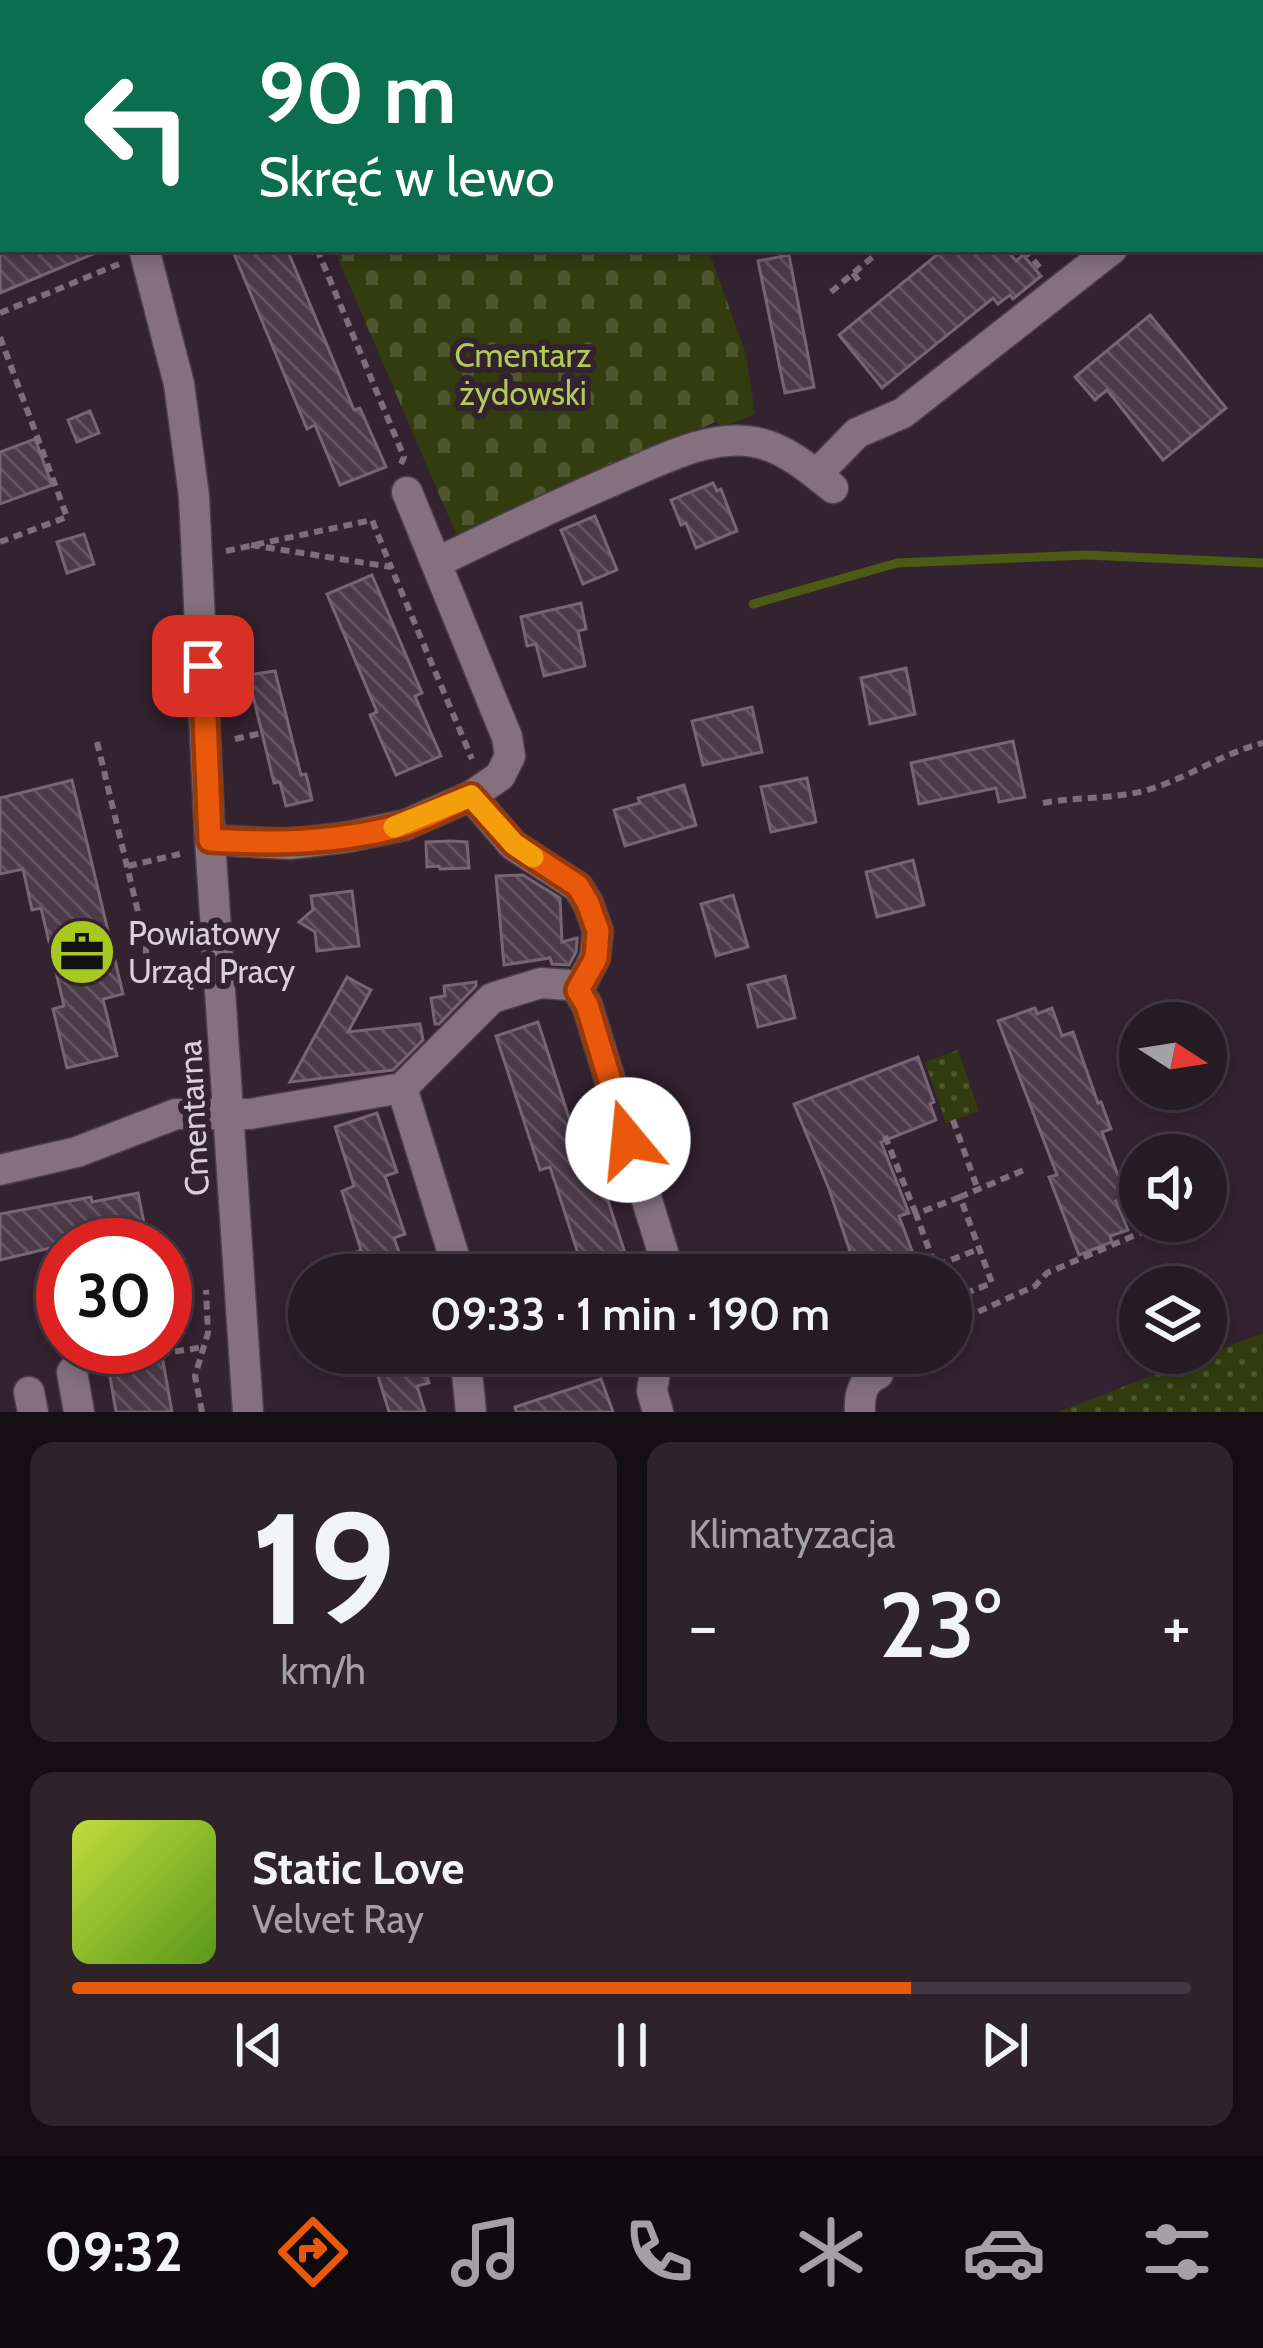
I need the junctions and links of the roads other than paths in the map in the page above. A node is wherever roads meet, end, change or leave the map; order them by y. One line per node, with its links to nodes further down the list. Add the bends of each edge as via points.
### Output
1 (1108, 252): 4 (street, via 903,413 857,434 825,481 769,445 707,445)
2 (133, 256): 6 (street, Cmentarna, via 174,363 189,450)
3 (401, 484): 4 (street)
4 (436, 563): 5 (street, via 507,737 510,756 500,776)
5 (475, 784): 6 (street, via 405,825 290,844); 7 (street, via 514,844 578,886 588,903 596,958)
6 (210, 840): 9 (street, Cmentarna)
7 (578, 990): 8 (street, via 541,983 492,998); 12 (street)
8 (402, 1088): 9 (street); 11 (street)
9 (230, 1113): 10 (street, via 176,1114 77,1152); 18 (street, Cmentarna)
10 (0, 1170)
11 (453, 1254)
12 (664, 1254)
13 (85, 1374): 17 (street)
14 (467, 1374): 19 (street)
15 (655, 1374): 20 (street)
16 (878, 1374): 21 (street, via 863,1388)
17 (79, 1412)
18 (248, 1412)
19 (471, 1412)
20 (658, 1412)
21 (860, 1412)

